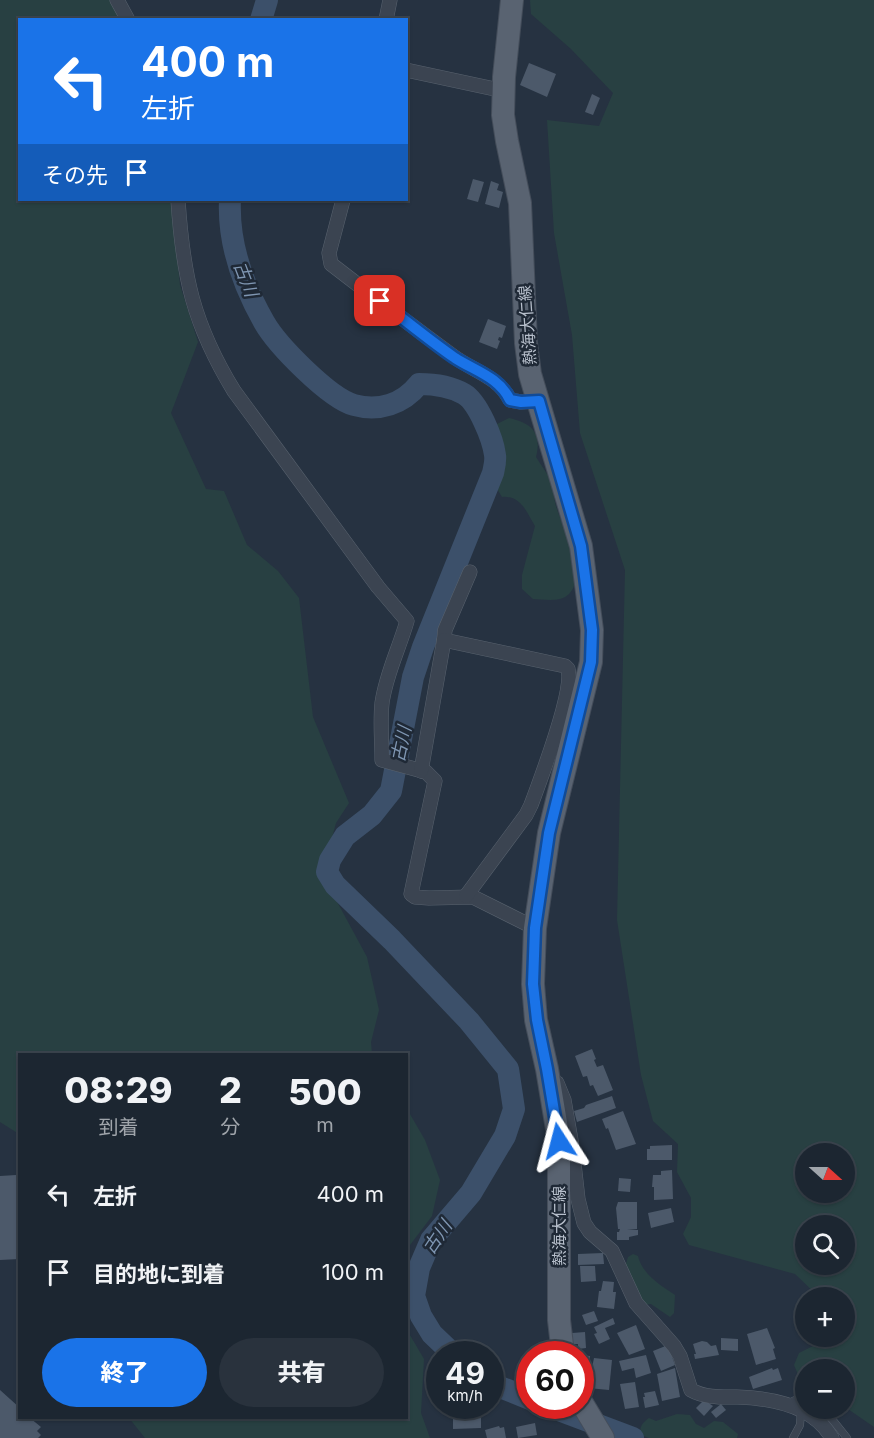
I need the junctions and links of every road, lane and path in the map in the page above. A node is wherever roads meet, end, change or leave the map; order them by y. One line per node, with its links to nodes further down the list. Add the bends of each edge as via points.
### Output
1 (117, 0): 4 (street)
2 (390, 0): 5 (street)
3 (512, 0): 7 (main road, 熱海大仁線)
4 (127, 18)
5 (386, 18)
6 (408, 70): 7 (street)
7 (504, 91): 10 (main road, 熱海大仁線, via 503,115 520,202 526,343)
8 (178, 201): 13 (street, via 194,310 219,367 378,587 407,621 382,704 382,760)
9 (343, 201): 10 (street, via 329,253 331,264 455,358 492,379 505,389 510,400)
10 (539, 401): 15 (main road, 熱海大仁線, via 581,546 592,630 591,662 549,833)
11 (470, 572): 12 (street)
12 (444, 640): 13 (street); 14 (street, via 565,666 569,672 560,719 526,815)
13 (417, 770): 14 (street, via 426,772 435,782 411,894)
14 (466, 896): 15 (street, via 480,899)
15 (535, 928): 16 (main road, 熱海大仁線, via 533,984)
16 (547, 1069): 17 (main road, 熱海大仁線, via 559,1141); 18 (street, via 564,1100 584,1223 612,1251 636,1303 674,1346 691,1390 704,1395)
17 (561, 1341)
18 (795, 1405)
19 (591, 1419): 23 (main road)
20 (801, 1419): 24 (lane)
21 (817, 1419): 25 (street)
22 (832, 1419): 26 (lane)
23 (603, 1438)
24 (793, 1438)
25 (832, 1438)
26 (847, 1438)

